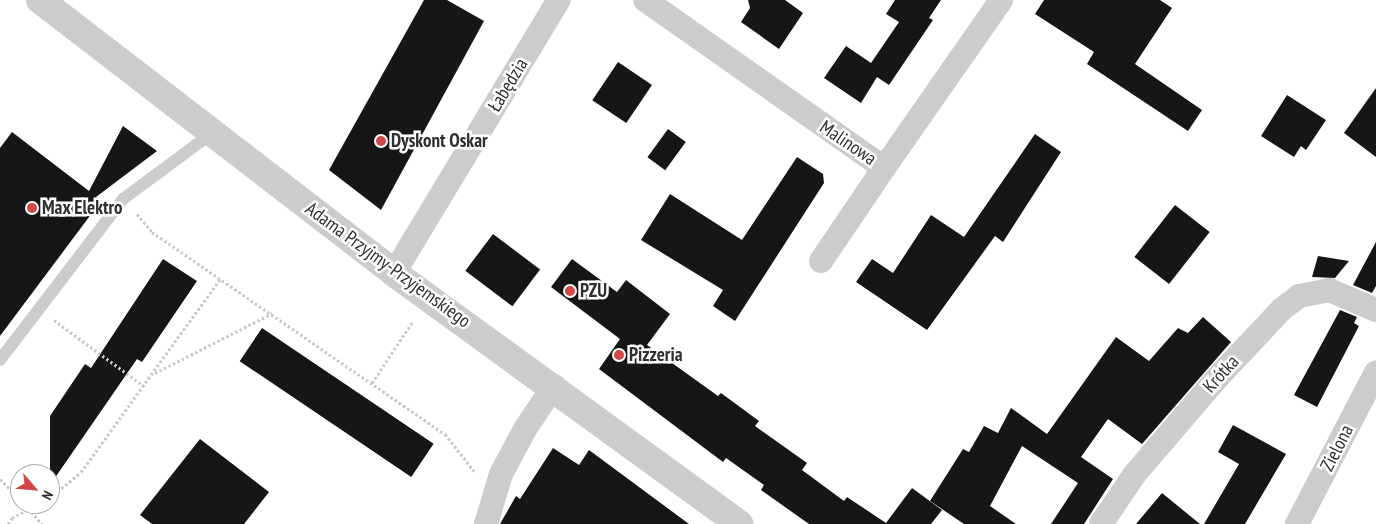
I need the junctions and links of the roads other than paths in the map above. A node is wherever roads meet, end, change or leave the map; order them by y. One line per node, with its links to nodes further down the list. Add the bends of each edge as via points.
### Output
1 (40, 0): 5 (street, Adama Przyjmy-Przyjemskiego)
2 (559, 0): 8 (street, Łabędzia)
3 (645, 0): 6 (street, Malinowa)
4 (1001, 0): 6 (street, Malinowa)
5 (211, 134): 8 (street, Adama Przyjmy-Przyjemskiego); 10 (lane, via 123,199)
6 (884, 168): 7 (street)
7 (821, 262)
8 (394, 273): 12 (street, Adama Przyjmy-Przyjemskiego)
9 (1376, 310): 15 (street, Krótka, via 1329,290 1299,296 1282,309 1218,377 1134,475)
10 (0, 360)
11 (1376, 372): 16 (street, Zielona)
12 (554, 386): 13 (street, via 525,429 493,494); 14 (street, Adama Przyjmy-Przyjemskiego)
13 (486, 524)
14 (740, 524)
15 (1101, 524)
16 (1297, 524)

